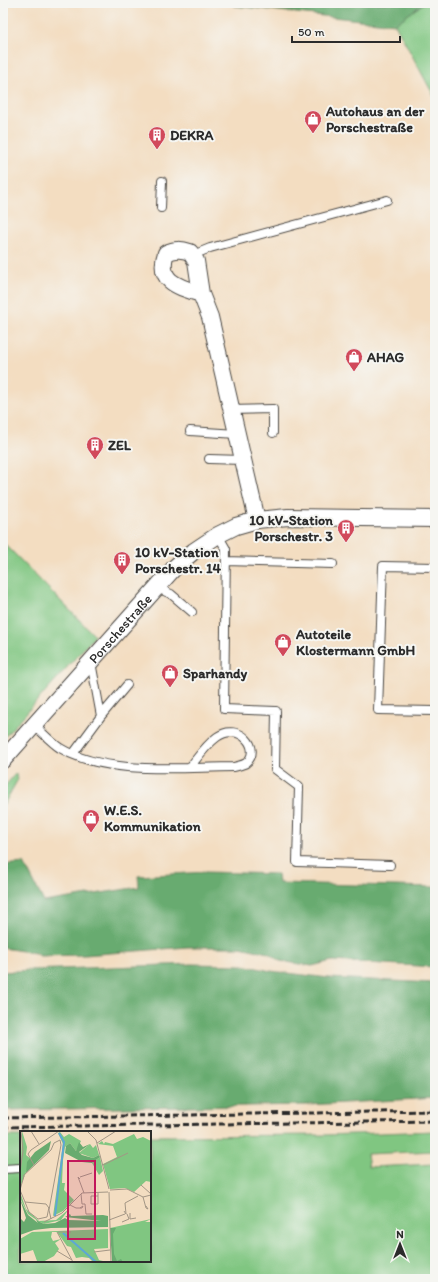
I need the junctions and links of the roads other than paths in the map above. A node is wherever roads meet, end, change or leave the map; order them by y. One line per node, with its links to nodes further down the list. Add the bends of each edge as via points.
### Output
1 (162, 181): 3 (lane)
2 (386, 200): 4 (lane, via 210,248)
3 (161, 208)
4 (193, 255): 5 (street); 5 (street, via 173,249 166,253 163,261 164,272 168,280 177,286)
5 (201, 294): 6 (street, via 210,316)
6 (231, 410): 8 (lane, via 273,408); 9 (street)
7 (190, 431): 9 (lane)
8 (273, 433)
9 (237, 434): 11 (street)
10 (209, 459): 11 (lane)
11 (243, 460): 13 (street)
12 (435, 519): 13 (street, Porschestraße, via 288,517)
13 (257, 520): 14 (street, Porschestraße)
14 (218, 535): 15 (lane, via 226,548); 18 (street, Porschestraße, via 175,567)
15 (226, 561): 16 (lane); 28 (lane, via 224,709 276,711 275,769 299,787 297,862)
16 (332, 564)
17 (435, 567): 22 (lane, via 383,566 378,710)
18 (157, 588): 19 (lane, via 171,594); 20 (street, Porschestraße)
19 (192, 612)
20 (91, 661): 23 (lane); 24 (street, Porschestraße)
21 (127, 685): 23 (lane)
22 (435, 711)
23 (101, 716): 25 (lane)
24 (35, 726): 25 (lane, via 60,748); 26 (street, Porschestraße)
25 (73, 754): 27 (lane, via 96,763 134,767)
26 (3, 760)
27 (190, 767): 27 (lane, via 234,767 246,763 250,755 250,746 246,737 238,733 218,736)
28 (390, 865)
29 (20, 1168): 30 (lane)
30 (3, 1169)

